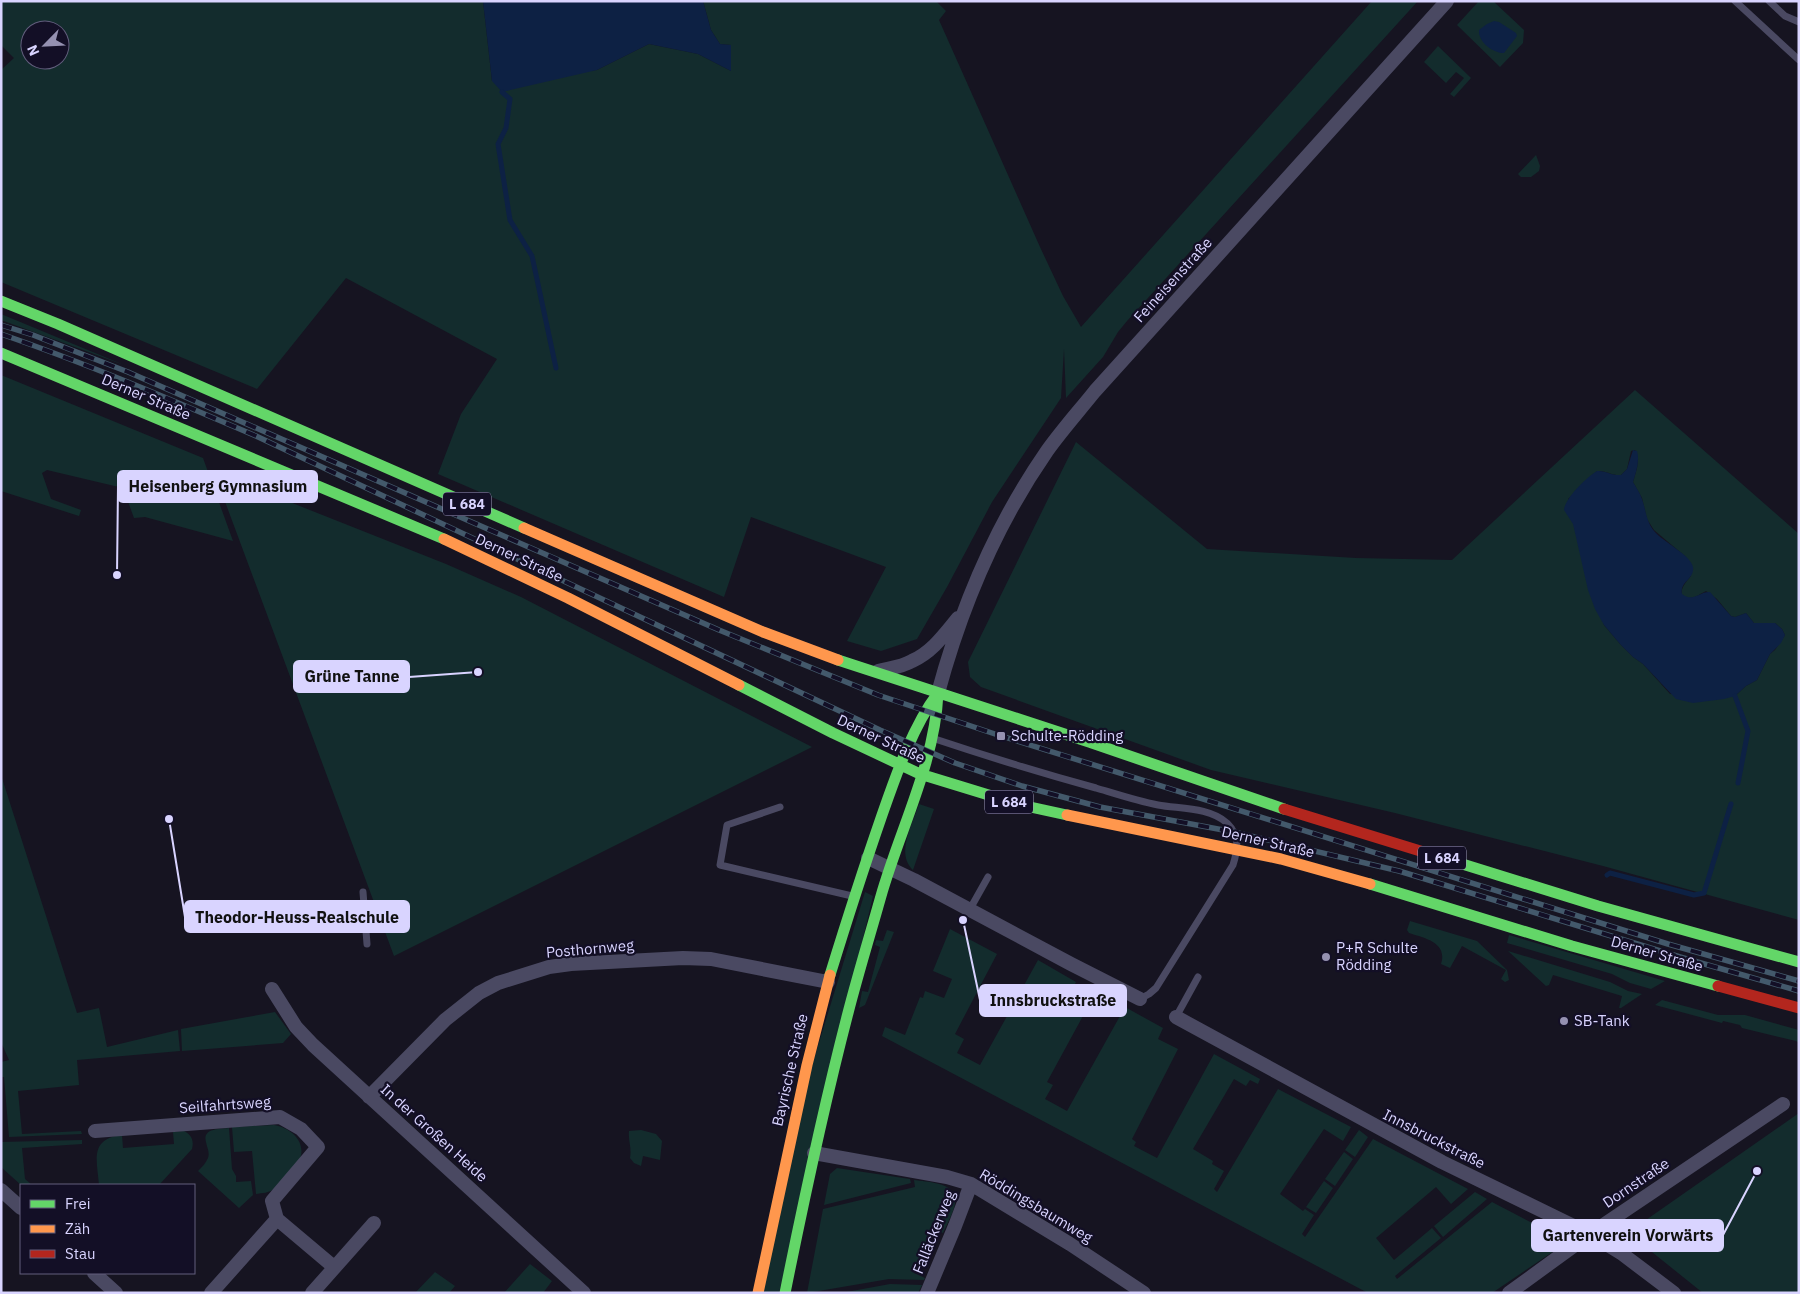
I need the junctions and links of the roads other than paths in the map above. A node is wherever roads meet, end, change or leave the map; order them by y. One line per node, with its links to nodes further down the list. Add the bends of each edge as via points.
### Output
1 (1447, 1): 8 (street, Feineisenstraße, via 1071,420 1019,496)
2 (1735, 1): 5 (lane)
3 (1769, 1): 4 (lane, via 1785,16)
4 (1799, 22)
5 (1799, 60)
6 (1, 301): 9 (main road, Derner Straße / L 684, via 763,632)
7 (1, 353): 13 (main road, Derner Straße / L 684, via 469,550)
8 (964, 610): 9 (street, Feineisenstraße, via 926,653 912,662); 10 (street, Feineisenstraße)
9 (874, 672): 10 (main road, Derner Straße / L 684)
10 (938, 692): 11 (main road, Bayrische Straße, via 924,710); 12 (main road, Feineisenstraße); 24 (main road, Derner Straße / L 684, via 1358,832 1598,906)
11 (916, 733): 12 (lane); 13 (main road, Bayrische Straße)
12 (931, 738): 14 (main road, Feineisenstraße); 16 (lane, via 1157,805 1216,816 1234,832)
13 (901, 766): 14 (main road, Derner Straße / L 684); 17 (main road, Bayrische Straße)
14 (920, 774): 16 (main road, Derner Straße / L 684, via 1021,805); 18 (main road)
15 (780, 807): 21 (lane, via 727,825 720,865)
16 (1238, 850): 28 (lane, via 1228,872 1156,988); 29 (main road, Derner Straße / L 684, via 1282,859 1572,946)
17 (868, 858): 18 (street); 21 (main road, Bayrische Straße)
18 (889, 868): 22 (street); 34 (main road, via 848,1013)
19 (988, 877): 22 (lane)
20 (363, 892): 23 (lane)
21 (855, 897): 26 (main road, Bayrische Straße)
22 (970, 909): 28 (street)
23 (367, 944)
24 (1799, 962)
25 (1198, 978): 30 (lane)
26 (828, 982): 31 (street, Posthornweg, via 711,959 549,967 498,983 479,993 445,1020); 47 (main road, Bayrische Straße)
27 (272, 989): 31 (street, In der Großen Heide, via 296,1027)
28 (1140, 999)
29 (1799, 1008)
30 (1176, 1017): 40 (street, Innsbruckstraße, via 1442,1162)
31 (369, 1097): 46 (street, In der Großen Heide)
32 (1783, 1104): 40 (street, Dornstraße)
33 (95, 1131): 38 (street, Seilfahrtsweg, via 280,1117 301,1129 318,1147 272,1201)
34 (814, 1153): 35 (street, Röddingsbaumweg); 48 (main road)
35 (971, 1184): 49 (street, Falläckerweg); 50 (street, Röddingsbaumweg)
36 (1, 1190): 37 (street)
37 (20, 1207)
38 (278, 1219): 41 (street); 44 (street)
39 (374, 1223): 41 (street)
40 (1590, 1234): 51 (street, Dornstraße); 52 (street, Innsbruckstraße, via 1622,1253)
41 (334, 1267): 45 (street)
42 (95, 1274): 43 (street)
43 (116, 1293)
44 (211, 1293)
45 (312, 1293)
46 (584, 1293)
47 (758, 1293)
48 (785, 1293)
49 (926, 1293)
50 (1144, 1293)
51 (1510, 1293)
52 (1674, 1293)

